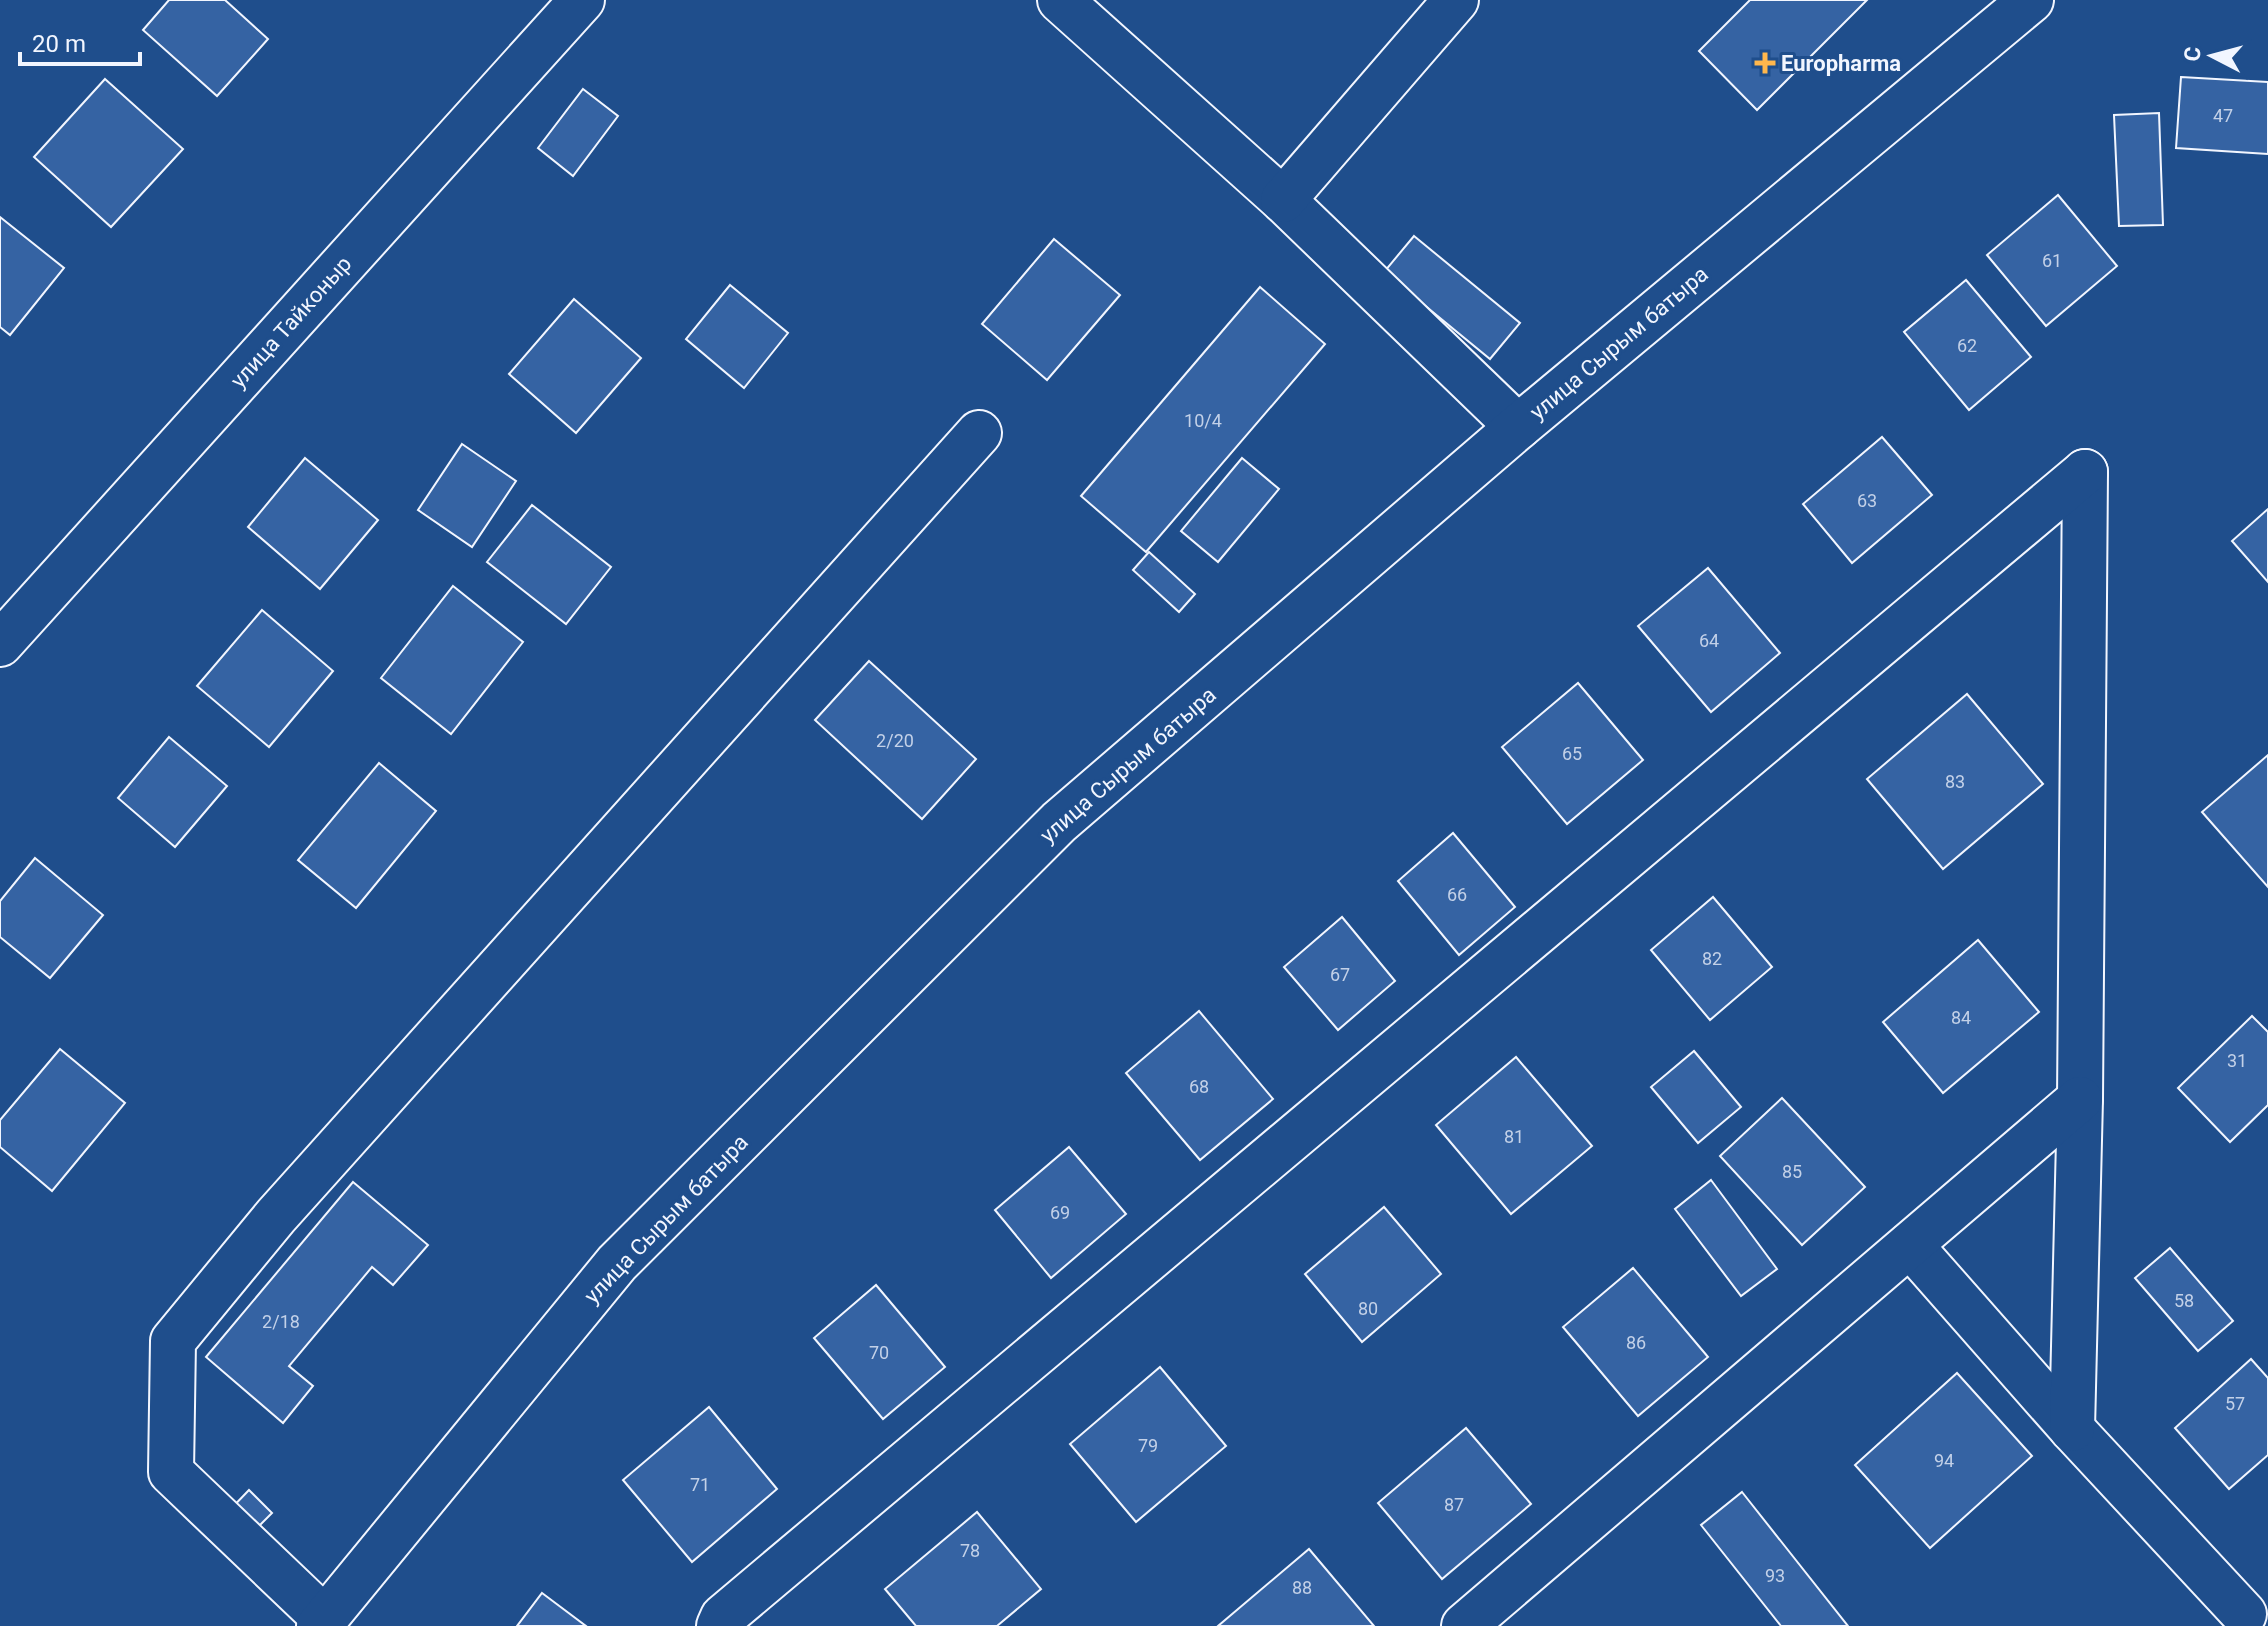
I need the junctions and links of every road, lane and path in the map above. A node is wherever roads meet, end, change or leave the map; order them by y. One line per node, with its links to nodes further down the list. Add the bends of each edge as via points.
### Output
1 (582, 0): 8 (street, улица Тайконыр)
2 (1060, 0): 5 (street)
3 (1456, 0): 5 (street)
4 (2031, 0): 6 (street, улица Сырым батыра)
5 (1283, 200): 6 (street)
6 (1518, 427): 13 (street, улица Сырым батыра, via 1059,822 617,1263)
7 (979, 433): 13 (street, via 276,1216 173,1341 171,1472)
8 (0, 644)
9 (2080, 1099): 10 (street); 11 (street); 14 (street, via 2085,472 723,1617)
10 (1910, 1245): 11 (street); 15 (street)
11 (2072, 1429): 12 (street)
12 (2246, 1611)
13 (322, 1622)
14 (719, 1626)
15 (1464, 1626)

